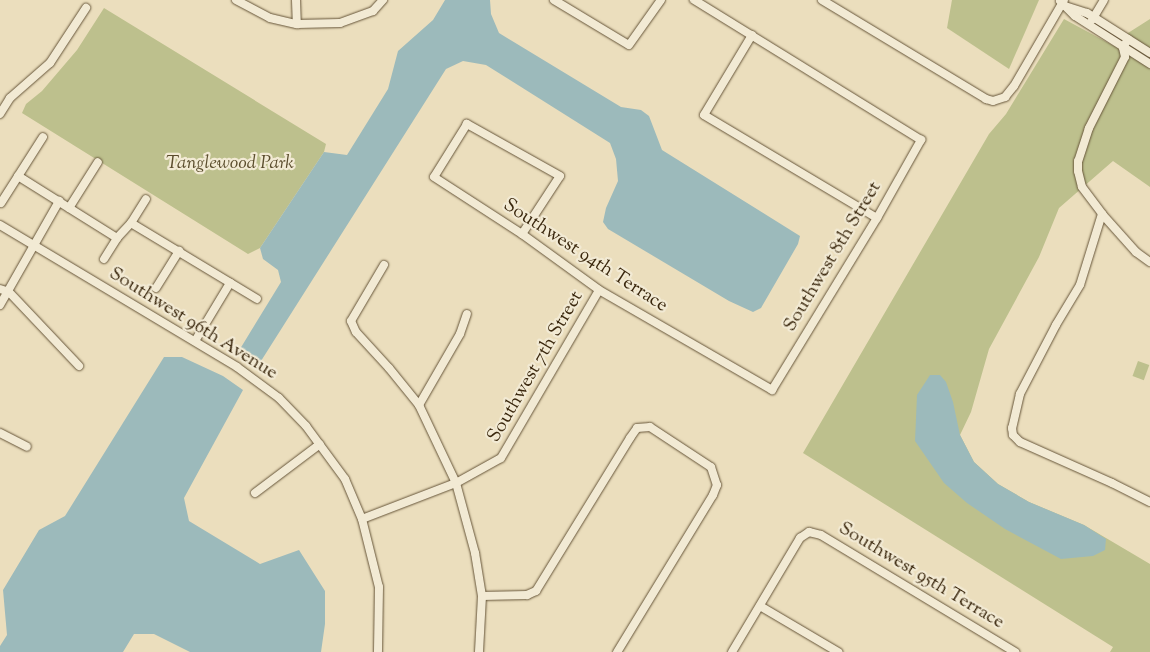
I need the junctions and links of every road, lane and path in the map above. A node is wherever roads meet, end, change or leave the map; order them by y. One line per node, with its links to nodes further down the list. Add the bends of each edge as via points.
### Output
1 (236, 0): 12 (street, via 270,18)
2 (296, 0): 12 (street)
3 (383, 0): 12 (street, via 373,11 340,23)
4 (554, 0): 5 (street, via 629,45)
5 (660, 0)
6 (694, 0): 14 (street)
7 (822, 0): 9 (street, via 986,99 999,100 1014,86)
8 (1104, 0): 11 (street)
9 (1064, 1): 11 (street); 13 (street)
10 (86, 8): 19 (street, via 50,62 10,98)
11 (1094, 17): 13 (street); 15 (street)
12 (297, 24)
13 (1088, 26): 16 (street)
14 (752, 35): 28 (street, Southwest 8th Street, via 921,140); 28 (street, via 704,115)
15 (1128, 39): 16 (street); 17 (street)
16 (1123, 48): 18 (street); 27 (street, via 1125,57 1089,128 1078,161 1082,187)
17 (1150, 52)
18 (1150, 64)
19 (0, 114)
20 (43, 136): 22 (street)
21 (98, 162): 26 (street)
22 (18, 176): 24 (street); 25 (street)
23 (146, 199): 29 (street)
24 (59, 201): 26 (street); 33 (street)
25 (1, 203)
26 (69, 208): 32 (street)
27 (1102, 214): 36 (street, via 1136,252); 55 (street, via 1080,286 1020,394 1013,435 1020,442)
28 (877, 218): 48 (street, Southwest 8th Street)
29 (132, 223): 32 (street); 34 (street)
30 (0, 225): 33 (street, Southwest 96th Avenue)
31 (522, 234): 31 (street, Southwest 94th Terrace, via 560,176 467,124 434,178); 41 (street, Southwest 94th Terrace)
32 (117, 238): 35 (street)
33 (32, 246): 42 (street); 46 (street, Southwest 96th Avenue)
34 (179, 251): 38 (street); 39 (street)
35 (104, 259)
36 (1150, 262)
37 (384, 265): 49 (street, via 351,321 356,332)
38 (230, 283): 43 (street); 46 (street)
39 (156, 288)
40 (0, 289): 42 (street)
41 (599, 290): 48 (street, Southwest 94th Terrace); 53 (street, Southwest 7th Street, via 502,458)
42 (9, 292): 44 (street); 47 (street)
43 (257, 299)
44 (0, 305)
45 (467, 314): 49 (street, via 460,334)
46 (195, 341): 51 (street, Southwest 96th Avenue, via 279,398)
47 (79, 366)
48 (772, 390)
49 (419, 405): 53 (street)
50 (0, 433): 52 (street)
51 (320, 444): 54 (street); 56 (street, Southwest 96th Avenue, via 345,479)
52 (27, 447)
53 (456, 483): 56 (street, Southwest 7th Street); 57 (street, via 475,554)
54 (255, 493)
55 (1150, 502)
56 (362, 519): 59 (street, Southwest 96th Avenue, via 380,587)
57 (482, 596): 60 (street); 61 (street, via 527,595 536,591 637,428 650,427 711,467 717,485 714,495)
58 (760, 606): 62 (street); 63 (street); 64 (street, Southwest 95th Terrace, via 800,538 809,532 821,535)
59 (378, 652)
60 (480, 652)
61 (617, 652)
62 (732, 652)
63 (838, 652)
64 (1015, 652)

